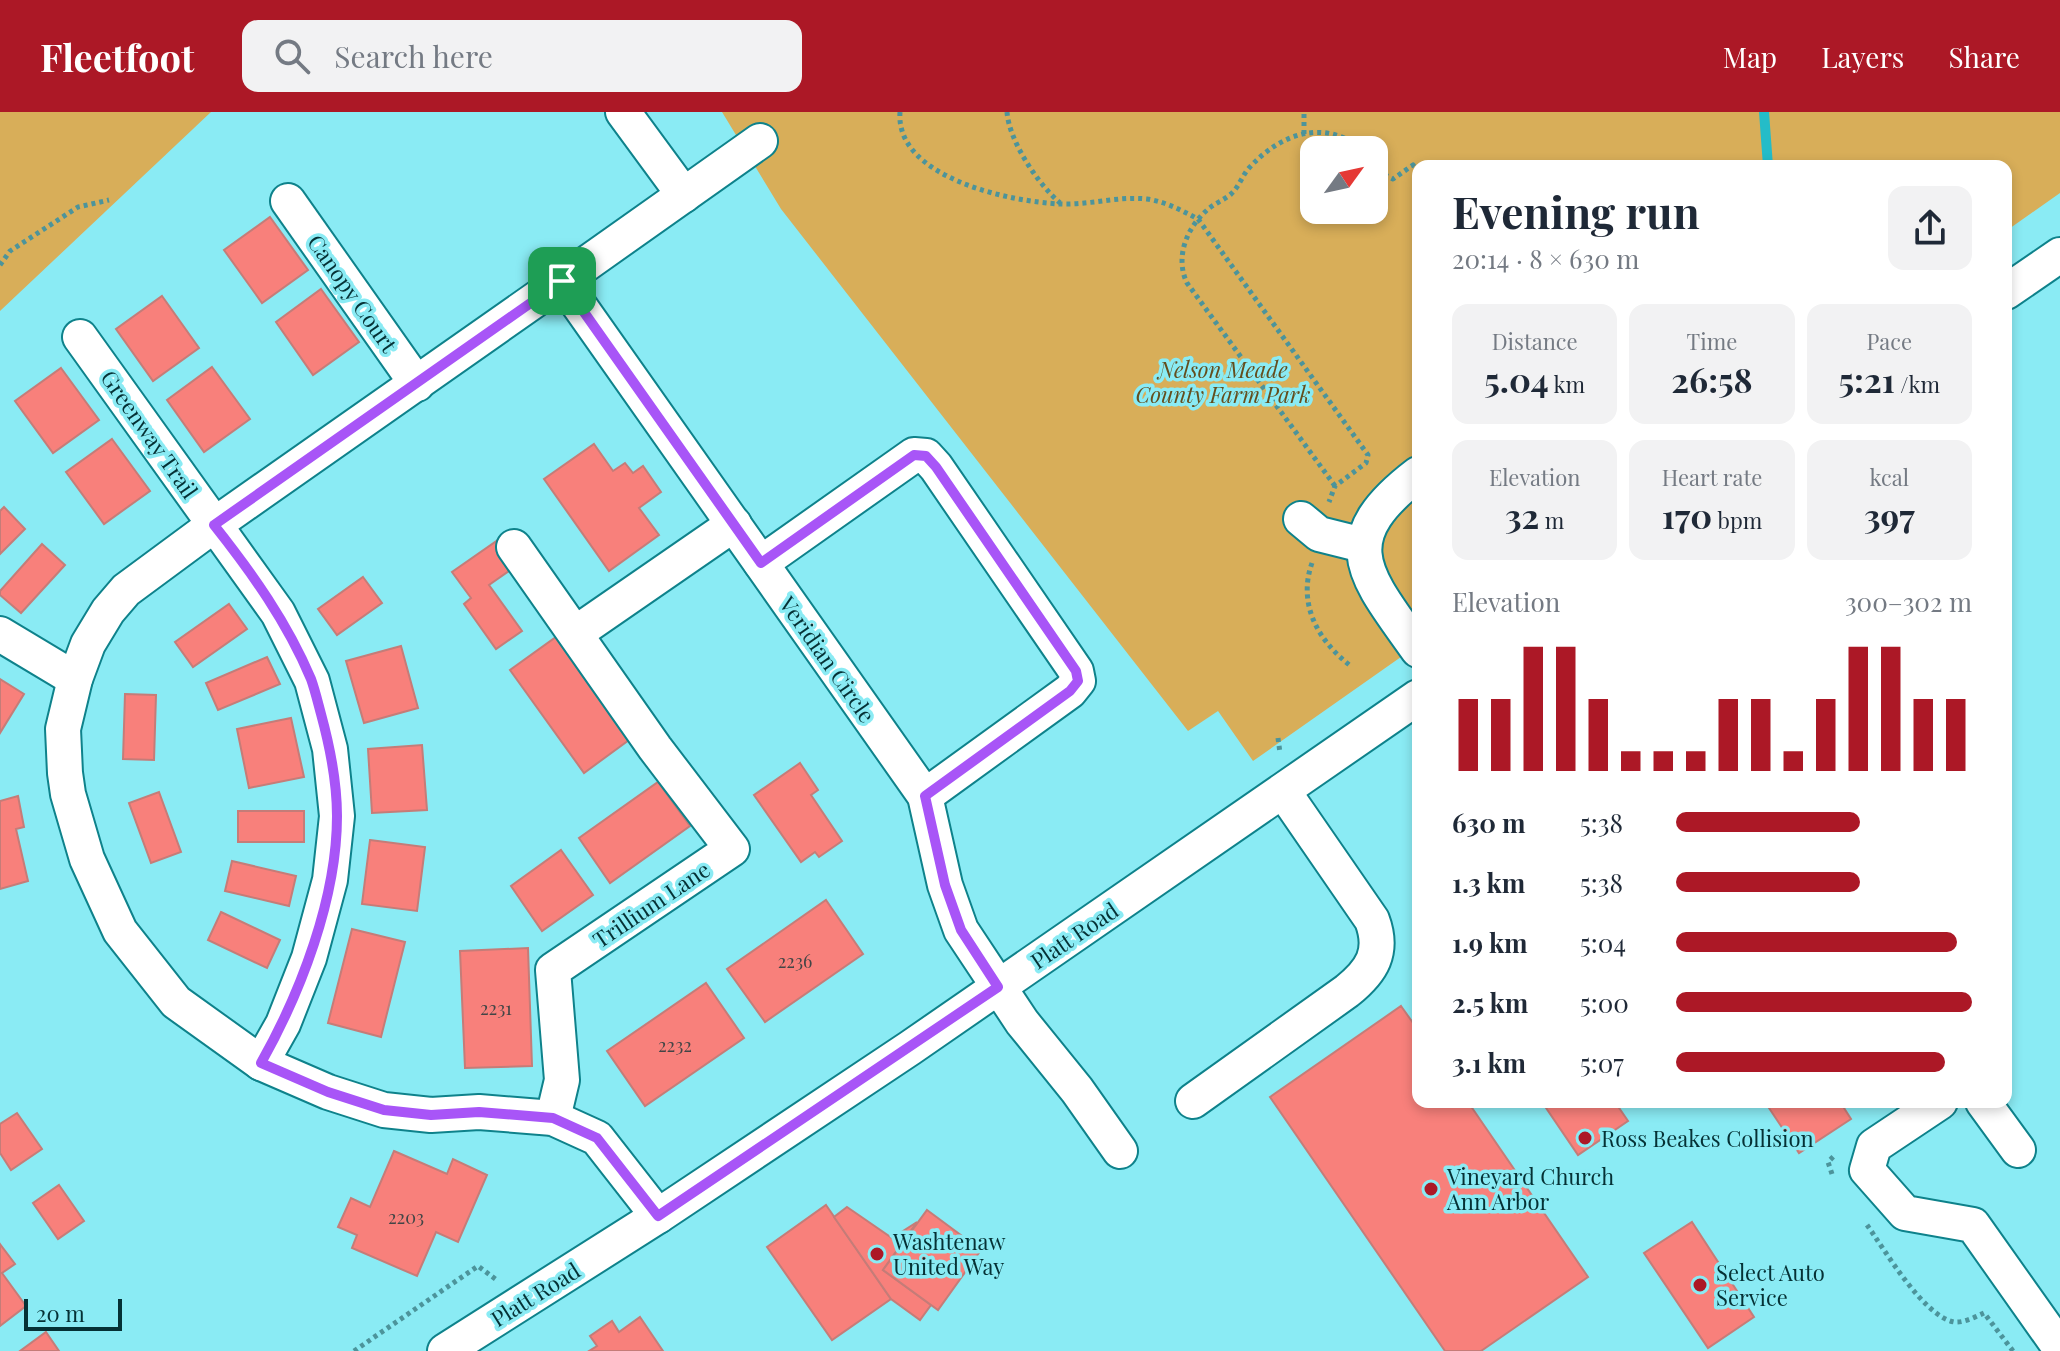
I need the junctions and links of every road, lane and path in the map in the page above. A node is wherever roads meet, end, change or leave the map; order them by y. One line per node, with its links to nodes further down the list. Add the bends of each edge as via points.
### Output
1 (623, 112): 10 (street)
2 (900, 112): 13 (path, via 904,139 928,164 967,186)
3 (1007, 112): 13 (path, via 1030,167)
4 (1304, 112): 5 (path)
5 (1304, 134): 6 (path); 14 (path, via 1262,156 1231,194)
6 (1340, 136)
7 (760, 141): 10 (street)
8 (1412, 166): 9 (path, via 1393,179)
9 (1388, 176)
10 (684, 195): 17 (street)
11 (109, 200): 16 (path, via 78,207 10,251)
12 (288, 201): 20 (street, Canopy Court)
13 (1060, 204): 14 (path, via 1151,200)
14 (1198, 219): 22 (path, via 1181,257 1187,283); 22 (path, via 1366,451 1366,463)
15 (2060, 255): 18 (street)
16 (0, 265)
17 (562, 281): 20 (street); 24 (street, Veridian Circle)
18 (2012, 288)
19 (80, 337): 25 (street, Greenway Trail)
20 (417, 384): 25 (street)
21 (1412, 479): 26 (street, via 1371,519)
22 (1335, 486): 23 (path)
23 (1313, 516): 26 (street, via 1319,534)
24 (734, 524): 29 (street, Veridian Circle); 30 (street)
25 (214, 525): 34 (street, via 126,590 88,644); 39 (street, Greenway Trail, via 278,613 312,681 330,749 337,816 330,880 309,958)
26 (1363, 545): 32 (street, via 1368,573)
27 (514, 547): 30 (street, Trillium Lane)
28 (1315, 554): 33 (path, via 1306,584 1308,610 1327,644)
29 (761, 563): 37 (street, Veridian Circle); 37 (street, via 914,455 926,456 936,467 1078,681)
30 (576, 633): 43 (street, Trillium Lane, via 732,849 553,970 562,1080)
31 (0, 634): 34 (street)
32 (1412, 642)
33 (1352, 667)
34 (75, 679): 39 (street, via 63,729 68,794 87,859 120,931 176,1002)
35 (1412, 701): 36 (street, Platt Road)
36 (1283, 791): 38 (street, Platt Road); 40 (street, via 1372,920 1379,938 1374,959 1347,991)
37 (925, 796): 38 (street, Veridian Circle, via 961,930)
38 (998, 987): 45 (street, Veridian Circle); 46 (street, Platt Road)
39 (261, 1063): 43 (street, via 384,1110)
40 (1193, 1101)
41 (1931, 1108): 49 (street, via 1874,1146 1867,1170 1905,1213 1973,1225)
42 (1987, 1108): 44 (street)
43 (553, 1118): 46 (street, via 597,1138)
44 (2018, 1150)
45 (1120, 1151)
46 (658, 1216): 51 (street, Platt Road)
47 (478, 1266): 50 (path)
48 (2005, 1339): 52 (path)
49 (2060, 1348)
50 (354, 1351)
51 (445, 1351)
52 (2013, 1351)

